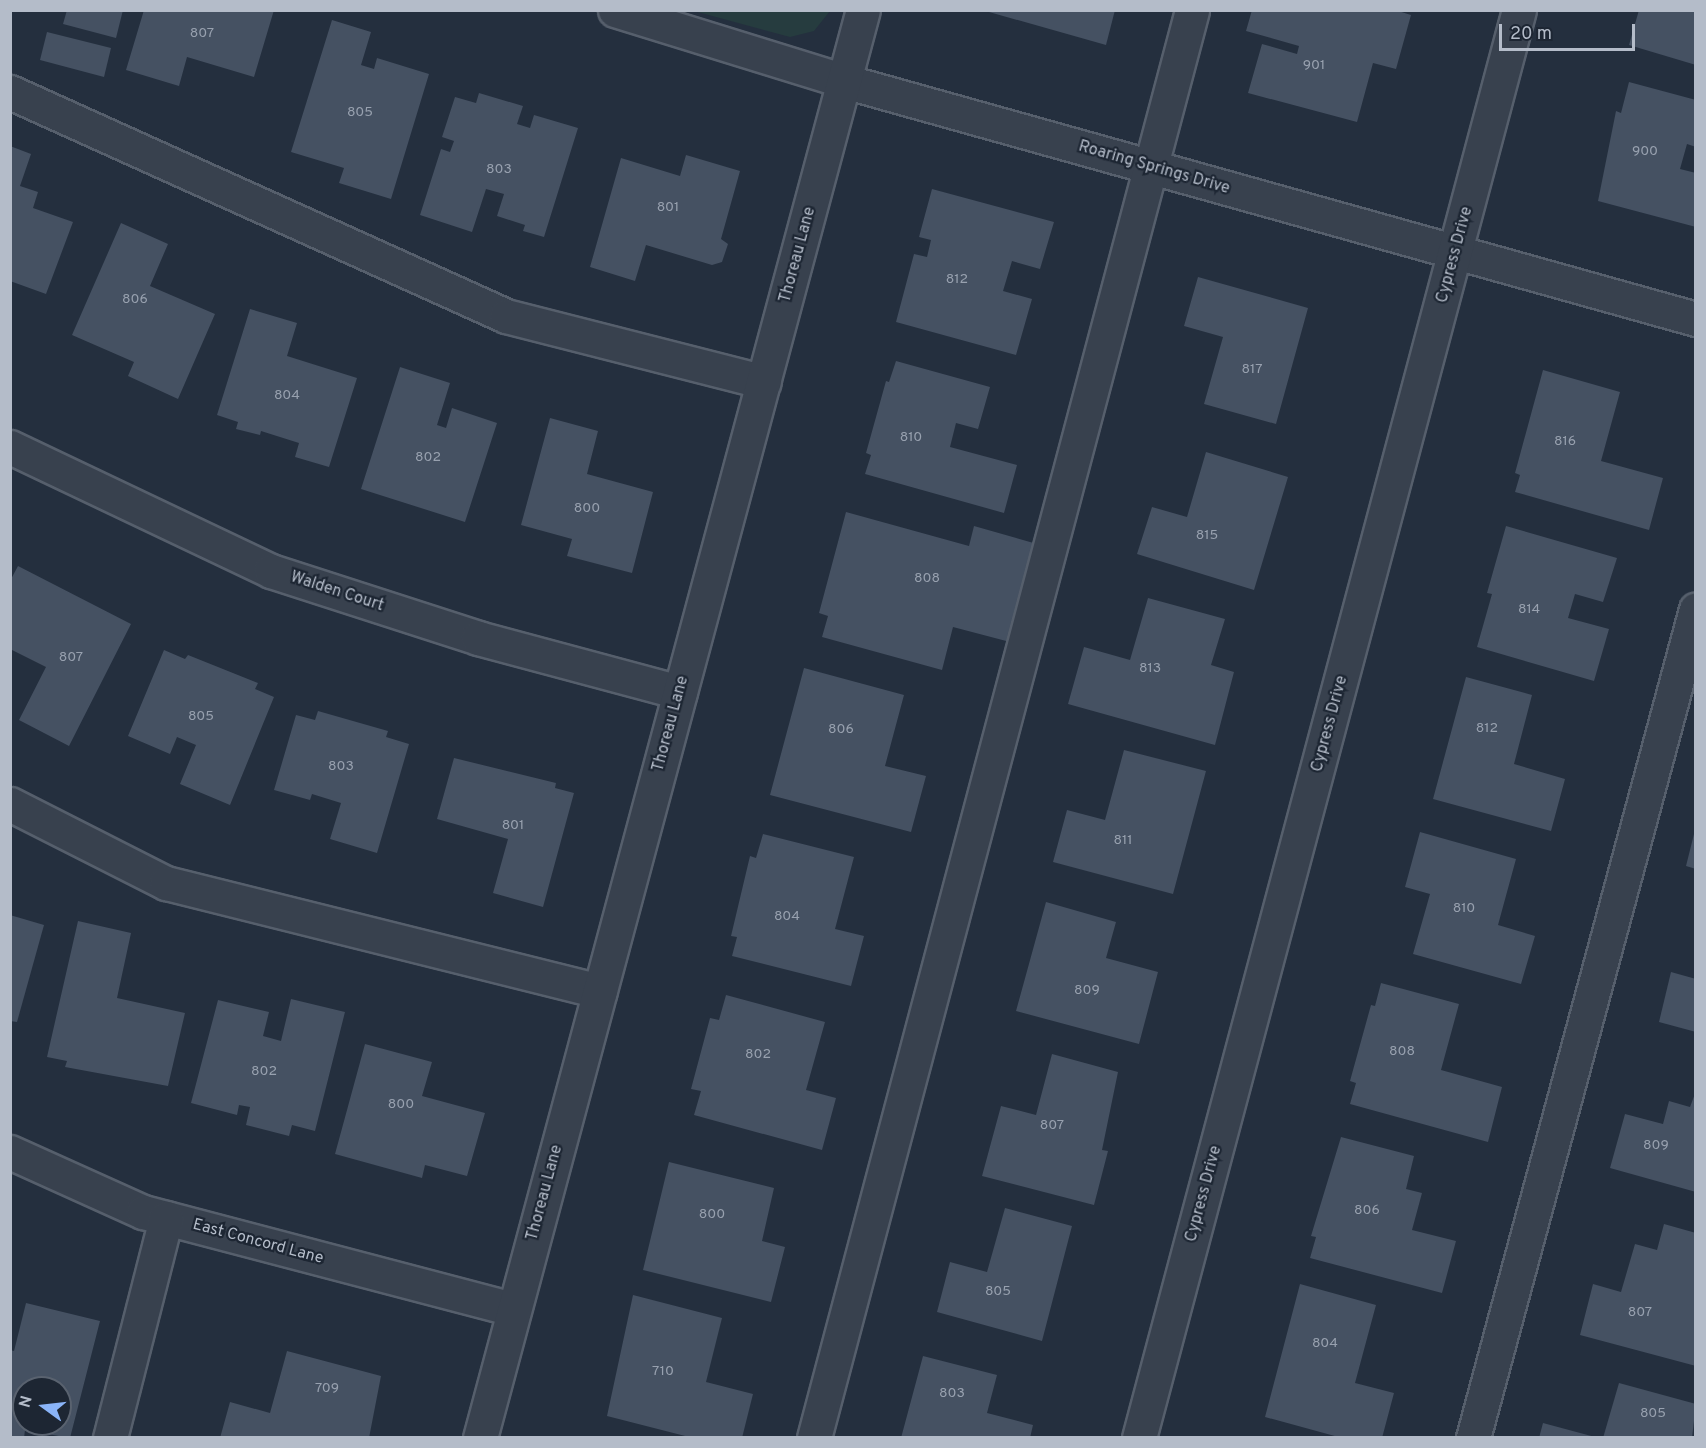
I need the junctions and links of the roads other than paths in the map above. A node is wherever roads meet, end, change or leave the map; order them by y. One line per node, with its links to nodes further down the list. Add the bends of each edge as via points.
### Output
1 (615, 10): 5 (street, Roaring Springs Drive)
2 (863, 10): 5 (street, Thoreau Lane)
3 (1192, 10): 7 (street)
4 (1520, 10): 8 (street, Cypress Drive)
5 (844, 81): 7 (street, Roaring Springs Drive); 10 (street, Thoreau Lane)
6 (10, 92): 10 (street, via 506,316)
7 (1149, 166): 8 (street, Roaring Springs Drive); 21 (street)
8 (1455, 255): 9 (street, Roaring Springs Drive); 22 (street, Cypress Drive)
9 (1695, 319)
10 (764, 382): 13 (street, Thoreau Lane)
11 (10, 447): 13 (street, Walden Court, via 271,571 478,638)
12 (1695, 609): 23 (street)
13 (680, 692): 15 (street, Thoreau Lane)
14 (10, 804): 15 (street, via 166,883)
15 (600, 991): 18 (street, Thoreau Lane)
16 (10, 1152): 17 (street, East Concord Lane, via 143,1212)
17 (166, 1218): 18 (street, East Concord Lane); 19 (street)
18 (514, 1309): 20 (street, Thoreau Lane)
19 (110, 1437)
20 (480, 1437)
21 (814, 1437)
22 (1138, 1437)
23 (1473, 1437)

